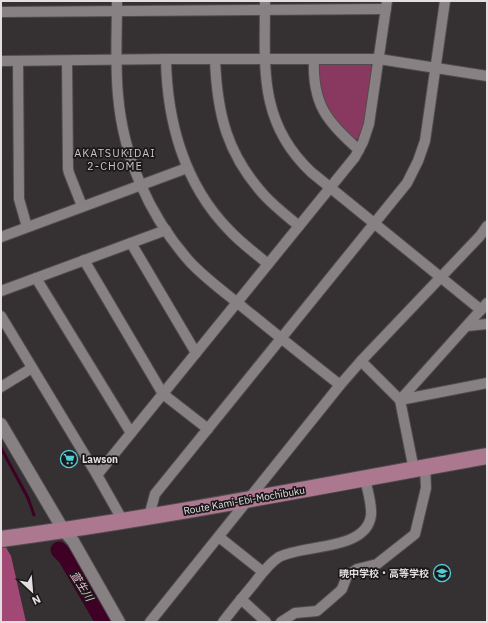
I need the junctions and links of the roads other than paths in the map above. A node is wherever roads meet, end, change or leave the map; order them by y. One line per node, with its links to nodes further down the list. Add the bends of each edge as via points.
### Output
1 (445, 1): 15 (street)
2 (386, 5): 4 (street); 11 (street)
3 (117, 6): 4 (street); 5 (street); 6 (street)
4 (265, 6): 9 (street)
5 (1, 12)
6 (117, 59): 7 (street); 12 (street); 19 (street, via 118,96 124,135)
7 (166, 59): 8 (street); 18 (street, via 172,117)
8 (215, 59): 9 (street); 23 (street, via 218,101 229,142 253,182 276,207)
9 (265, 59): 10 (street); 20 (street, via 266,87 280,133 304,166)
10 (314, 59): 11 (street); 17 (street, via 317,96 326,115 338,131)
11 (379, 59): 15 (street); 17 (street, via 369,124)
12 (67, 60): 14 (street); 21 (street, via 68,169)
13 (1, 61): 14 (street)
14 (18, 61): 25 (street, via 19,199)
15 (436, 68): 16 (street); 22 (street, via 425,141 418,161 402,192)
16 (487, 76)
17 (359, 150): 20 (street)
18 (187, 168): 19 (street); 30 (street, via 202,196 220,220)
19 (141, 185): 21 (street); 26 (street)
20 (330, 188): 22 (street); 23 (street)
21 (82, 206): 25 (street)
22 (375, 224): 31 (street); 39 (street)
23 (299, 226): 30 (street)
24 (487, 226): 31 (street)
25 (27, 227): 27 (street)
26 (166, 230): 28 (street); 34 (street, via 196,268)
27 (1, 237)
28 (131, 243): 29 (street); 40 (street)
29 (84, 260): 32 (street); 46 (street)
30 (268, 264): 34 (street)
31 (441, 277): 35 (street); 41 (street)
32 (36, 278): 33 (street); 50 (street)
33 (1, 291)
34 (237, 303): 39 (street); 40 (street)
35 (484, 306): 38 (street)
36 (1, 316): 42 (street)
37 (487, 324): 38 (street)
38 (467, 326): 47 (street)
39 (282, 339): 44 (street); 49 (street)
40 (196, 353): 46 (street)
41 (361, 361): 44 (street); 47 (street)
42 (32, 368): 45 (street); 53 (street)
43 (487, 383): 47 (street)
44 (340, 385): 55 (street)
45 (1, 387)
46 (163, 394): 49 (street); 50 (street)
47 (400, 400): 52 (street)
48 (1, 424): 58 (street)
49 (208, 429): 56 (street, via 155,494)
50 (130, 433): 53 (street)
51 (487, 456): 52 (main road, Route Kami-Ebi-Mochibuku)
52 (419, 469): 54 (main road, Route Kami-Ebi-Mochibuku); 67 (street, via 426,488 415,534 377,564 357,569 347,576 339,592 317,611 295,613)
53 (97, 475): 57 (street)
54 (365, 478): 55 (main road, Route Kami-Ebi-Mochibuku); 61 (street, via 371,514 363,532 343,542 287,554 278,558)
55 (248, 500): 56 (main road, Route Kami-Ebi-Mochibuku); 59 (street)
56 (149, 516): 57 (main road, Route Kami-Ebi-Mochibuku)
57 (123, 521): 58 (main road, Route Kami-Ebi-Mochibuku)
58 (64, 530): 60 (main road, Route Kami-Ebi-Mochibuku); 64 (street, via 73,541)
59 (219, 537): 61 (street); 63 (street)
60 (1, 539)
61 (263, 572): 62 (street)
62 (242, 599): 65 (street); 66 (street)
63 (152, 621)
64 (119, 622)
65 (223, 622)
66 (266, 622)
67 (280, 622)

